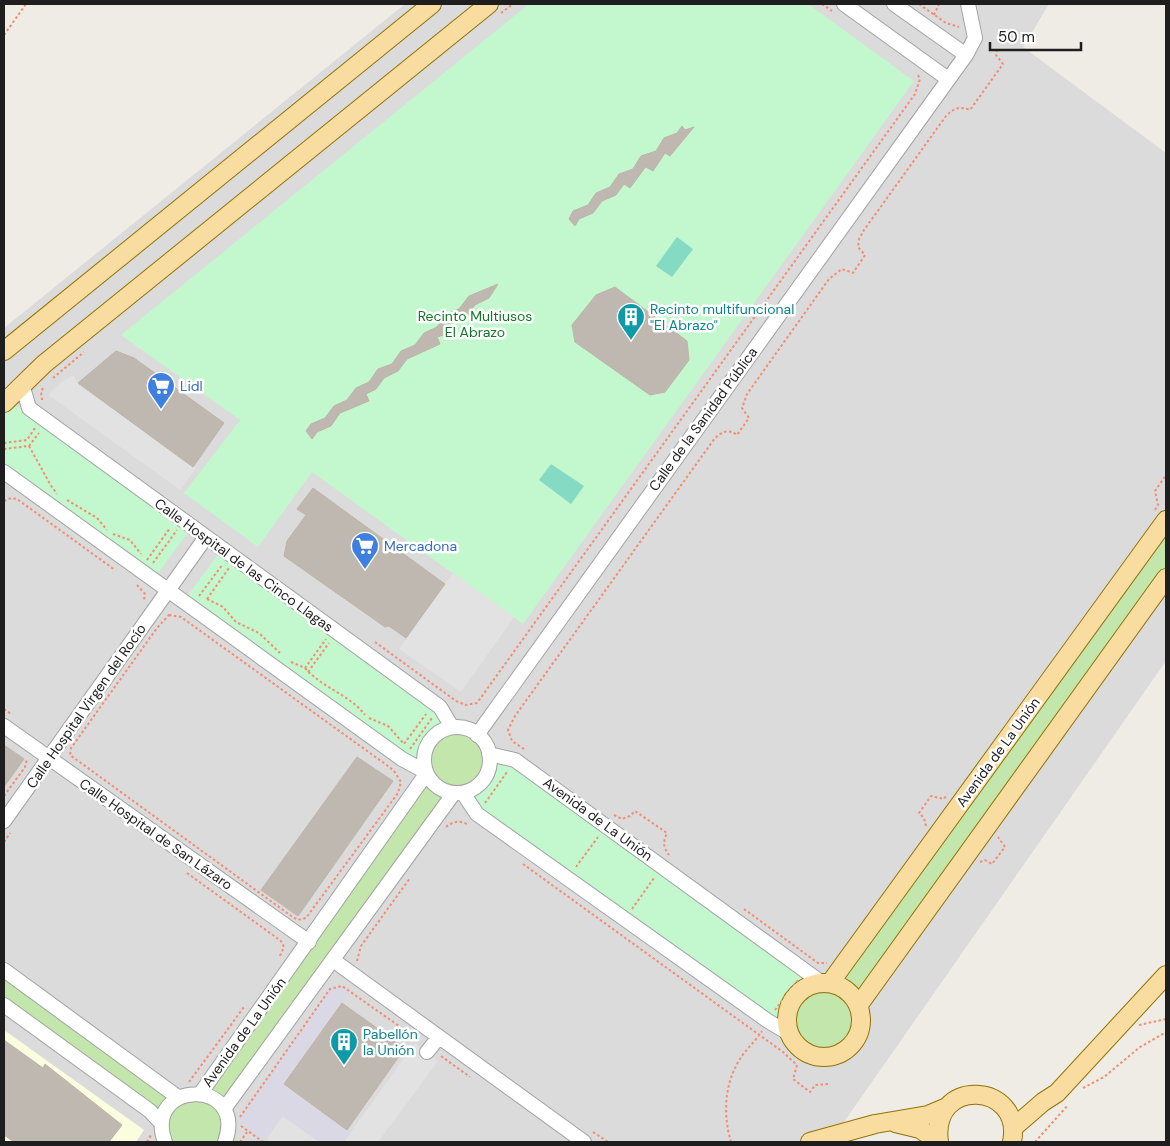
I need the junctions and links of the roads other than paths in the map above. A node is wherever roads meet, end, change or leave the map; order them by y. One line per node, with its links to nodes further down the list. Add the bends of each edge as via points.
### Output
1 (432, 4): 8 (main road)
2 (489, 4): 9 (main road)
3 (894, 4): 6 (street)
4 (968, 4): 6 (street, Calle de la Sanidad Pública, via 975,38)
5 (840, 9): 7 (street)
6 (966, 55): 7 (street, Calle de la Sanidad Pública)
7 (948, 79): 19 (street, Calle de la Sanidad Pública)
8 (4, 351)
9 (22, 384): 10 (main road); 11 (street)
10 (4, 404): 11 (street)
11 (29, 408): 14 (street, Calle Hospital de las Cinco Llagas, via 41,425 178,522)
12 (5, 475): 16 (street, via 141,580)
13 (1166, 520): 29 (main road, Avenida de La Unión)
14 (206, 537): 16 (street, Calle Hospital Virgen del Rocío); 18 (street, Calle Hospital de las Cinco Llagas, via 333,633 440,704)
15 (1166, 578): 31 (main road)
16 (168, 590): 21 (street, Calle Hospital Virgen del Rocío); 22 (street, via 187,613 295,691)
17 (4, 726): 21 (street, Calle Hospital de San Lázaro)
18 (452, 727): 19 (street); 22 (street, via 442,730 428,744 424,754)
19 (477, 735): 20 (street)
20 (489, 754): 23 (street, via 490,764 481,783); 29 (street, Avenida de La Unión, via 519,754 809,963)
21 (49, 759): 24 (street, Calle Hospital Virgen del Rocío); 25 (street, Calle Hospital de San Lázaro)
22 (426, 773): 23 (street, via 437,787); 25 (street, Avenida de La Unión, via 403,797)
23 (458, 793): 26 (street, Avenida de La Unión, via 441,823); 32 (street, via 473,820 568,878)
24 (10, 823)
25 (309, 942): 34 (street, Avenida de La Unión)
26 (332, 960): 38 (street, Avenida de La Unión); 45 (street, via 432,1046)
27 (4, 970): 33 (street)
28 (1166, 975): 36 (main road, via 1057,1093)
29 (826, 983): 31 (main road, via 845,988); 32 (main road, via 808,986 797,994 789,1006 786,1019)
30 (4, 1005): 39 (street, via 150,1111)
31 (858, 1006): 32 (main road, via 861,1023 855,1041 846,1051 832,1057 806,1054)
32 (788, 1033)
33 (180, 1091): 34 (street); 39 (street, via 170,1104)
34 (200, 1094): 38 (street, via 218,1102)
35 (993, 1099): 36 (main road, via 1019,1107); 37 (main road, via 982,1094 968,1094); 41 (main road, via 1010,1116)
36 (1043, 1102): 41 (main road)
37 (947, 1107): 40 (main road, via 928,1115); 47 (main road, via 940,1118)
38 (224, 1109): 42 (street, via 228,1117)
39 (162, 1124): 44 (street)
40 (875, 1124): 46 (main road); 47 (main road, via 906,1124)
41 (1012, 1135)
42 (227, 1138): 43 (street)
43 (243, 1139)
44 (165, 1142)
45 (584, 1142)
46 (810, 1142)
47 (939, 1142)

